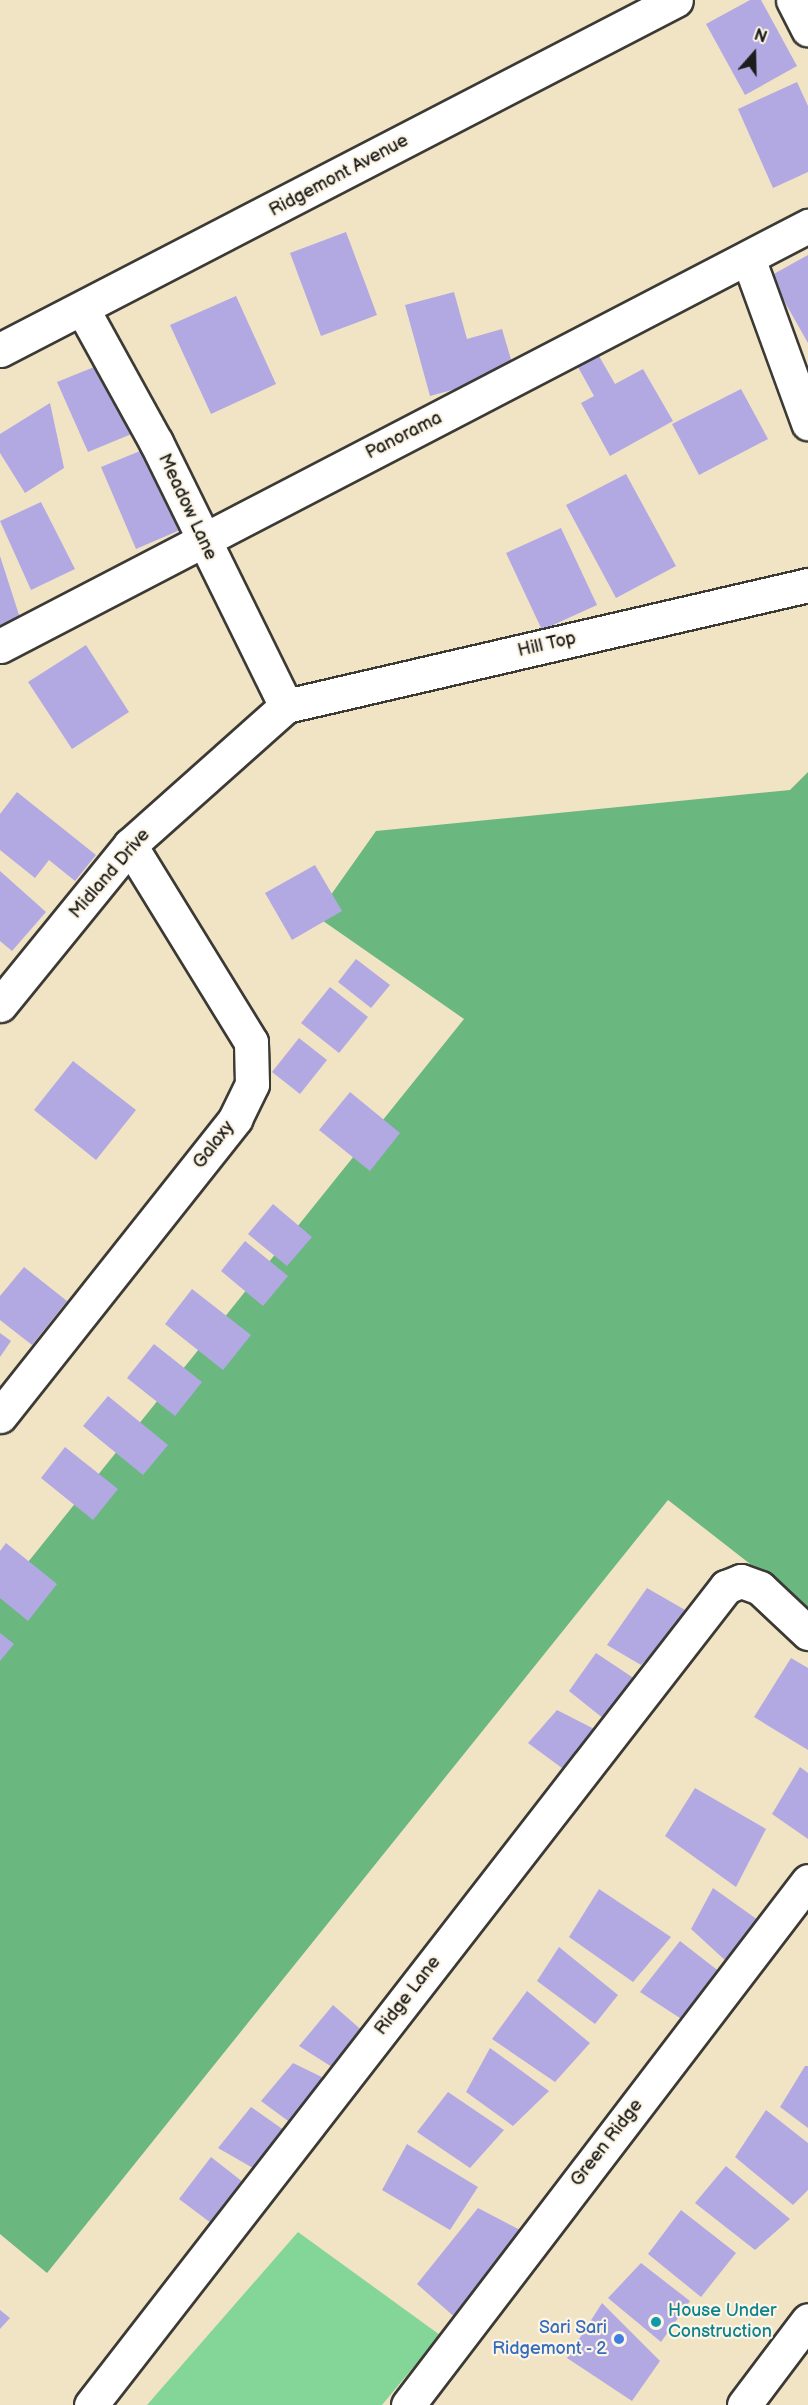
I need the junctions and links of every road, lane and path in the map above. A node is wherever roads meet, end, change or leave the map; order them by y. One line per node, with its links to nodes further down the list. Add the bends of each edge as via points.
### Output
1 (676, 0): 6 (street, Ridgemont Avenue)
2 (793, 0): 3 (street)
3 (808, 29)
4 (808, 226): 5 (street, Panorama)
5 (748, 258): 8 (street); 9 (street, Panorama)
6 (83, 310): 7 (street, Ridgemont Avenue); 9 (street, Meadow Lane, via 156,442)
7 (0, 350)
8 (808, 423)
9 (201, 540): 11 (street, Panorama); 12 (street, Meadow Lane)
10 (808, 585): 12 (street, Hill Top)
11 (0, 646)
12 (286, 706): 13 (street, Midland Drive)
13 (130, 845): 14 (street, Midland Drive); 15 (street, Galaxy, via 251,1042 252,1084 235,1119)
14 (0, 1005)
15 (0, 1416)
16 (808, 1633): 19 (street, Ridge Lane, via 759,1588 741,1581 726,1587)
17 (808, 1881): 20 (street, Green Ridge)
18 (808, 2319): 21 (street)
19 (91, 2405)
20 (408, 2405)
21 (744, 2405)

